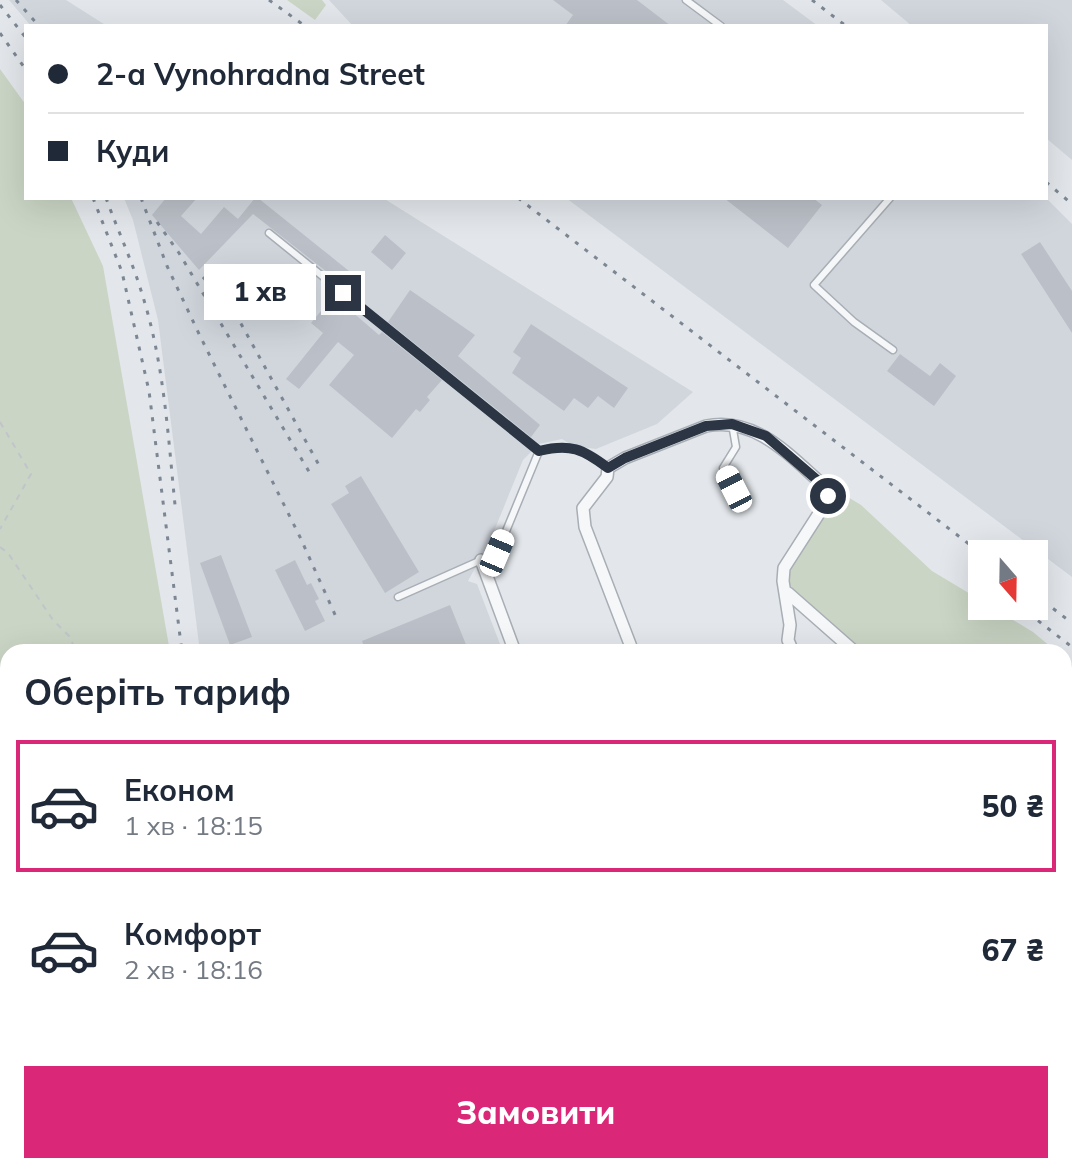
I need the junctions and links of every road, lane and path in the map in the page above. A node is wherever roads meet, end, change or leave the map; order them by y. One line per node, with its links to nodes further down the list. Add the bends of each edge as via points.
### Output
1 (686, 0): 2 (lane)
2 (718, 24)
3 (888, 200): 5 (lane, via 814,285)
4 (269, 233): 8 (lane)
5 (893, 350)
6 (0, 422): 11 (path, via 31,474)
7 (732, 424): 9 (street, via 706,426); 10 (lane, via 736,447 723,468); 19 (street, via 766,436 823,485 828,496 784,568)
8 (539, 451): 9 (lane, via 561,445 588,453); 13 (lane, via 497,553)
9 (608, 468): 18 (street, via 583,508 583,517)
10 (734, 489)
11 (0, 529)
12 (0, 547): 16 (path)
13 (481, 560): 15 (lane); 17 (street)
14 (788, 593): 20 (street)
15 (398, 597)
16 (75, 644)
17 (512, 644)
18 (630, 644)
19 (790, 644)
20 (846, 644)

